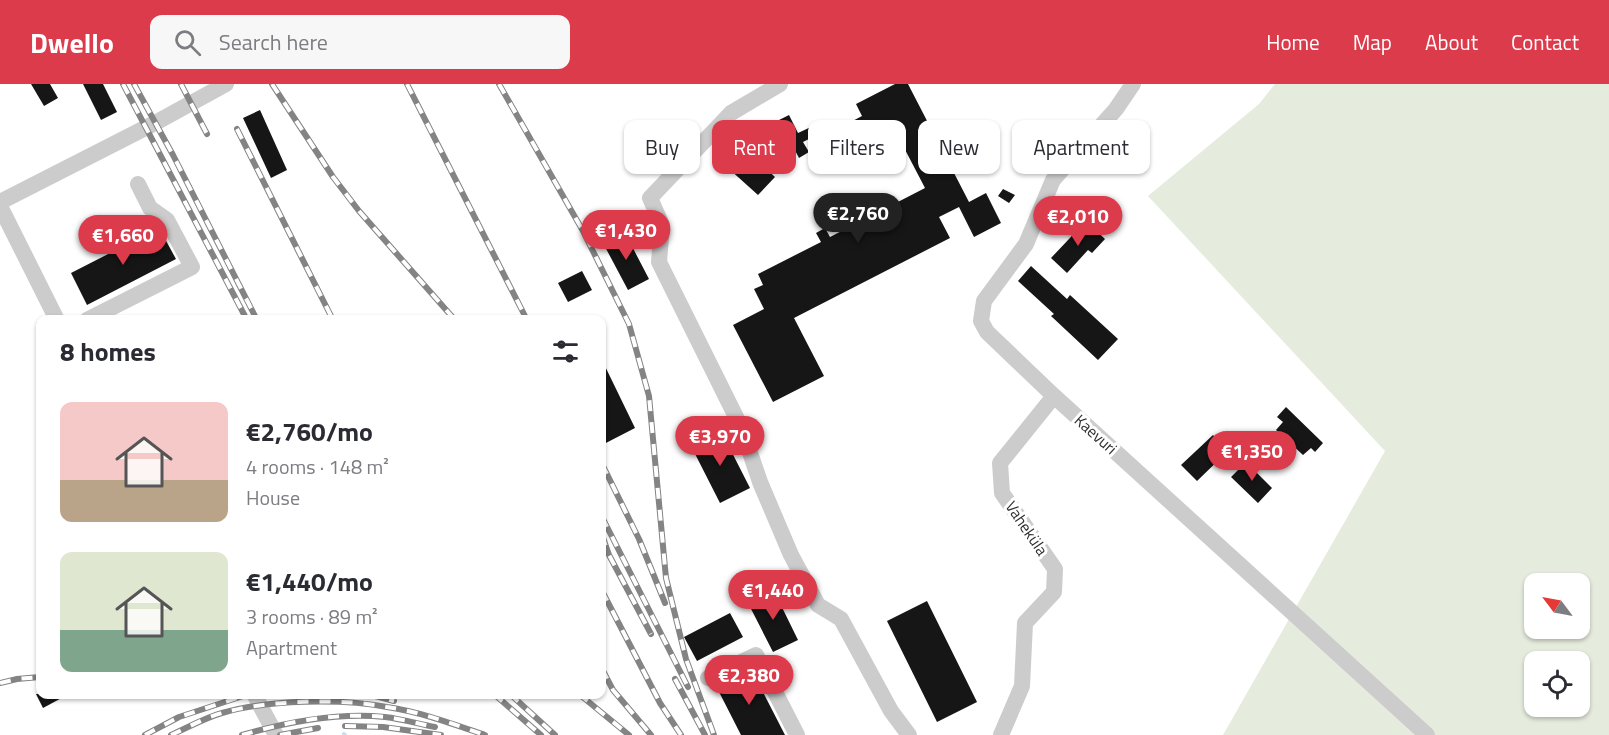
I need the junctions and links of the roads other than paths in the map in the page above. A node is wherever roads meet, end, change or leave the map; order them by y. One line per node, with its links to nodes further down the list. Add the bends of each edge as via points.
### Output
1 (226, 84): 5 (street)
2 (780, 84): 13 (street, via 731,113 650,198 662,225 659,262 742,429 759,482 791,555 818,605 842,619 891,711)
3 (1133, 84): 8 (street, Kaevuri, via 1053,180 1026,244 984,301 981,321 987,332)
4 (138, 184): 7 (street, via 150,208 167,220 192,267)
5 (0, 204): 6 (street)
6 (55, 315)
7 (97, 315)
8 (1054, 396): 14 (street, Vaheküla, via 1000,463 1002,493 1054,569 1054,592 1026,623 1022,686); 15 (street, Kaevuri)
9 (708, 678): 12 (street, via 756,655)
10 (257, 699): 11 (street)
11 (276, 735)
12 (797, 735)
13 (909, 735)
14 (1001, 735)
15 (1427, 735)

